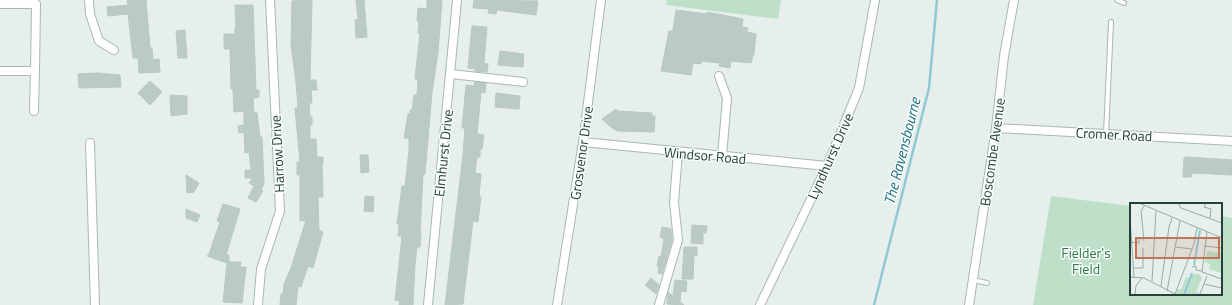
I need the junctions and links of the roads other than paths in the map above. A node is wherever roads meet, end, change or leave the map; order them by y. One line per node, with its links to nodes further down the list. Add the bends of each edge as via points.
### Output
1 (89, 0): 12 (street, via 90,14 100,41)
2 (270, 0): 30 (street, Harrow Drive, via 280,210 261,269)
3 (457, 0): 15 (street, Elmhurst Drive)
4 (601, 0): 22 (street, Grosvenor Drive)
5 (875, 0): 26 (street, Lyndhurst Drive, via 859,88)
6 (1014, 0): 19 (street, Boscombe Avenue, via 1004,56)
7 (1117, 0): 9 (lane)
8 (36, 2): 10 (street); 14 (street)
9 (1124, 3)
10 (0, 4)
11 (1111, 22): 20 (lane)
12 (114, 50)
13 (0, 71): 14 (street)
14 (35, 71): 18 (street)
15 (451, 74): 17 (street); 31 (street, Elmhurst Drive)
16 (719, 76): 25 (street, via 727,98)
17 (523, 82)
18 (34, 111)
19 (996, 128): 20 (street, Cromer Road); 27 (street, Boscombe Avenue)
20 (1106, 134): 21 (street, Cromer Road)
21 (1232, 141)
22 (583, 142): 24 (street, Windsor Road); 32 (street, Grosvenor Drive)
23 (90, 143): 29 (street)
24 (678, 152): 25 (street, Windsor Road); 33 (street, via 674,202 678,240)
25 (722, 156): 26 (street, Windsor Road)
26 (827, 166): 34 (street, Lyndhurst Drive)
27 (973, 280): 28 (lane); 35 (street, Boscombe Avenue)
28 (987, 283)
29 (95, 305)
30 (258, 305)
31 (428, 305)
32 (557, 305)
33 (659, 305)
34 (760, 305)
35 (970, 305)

